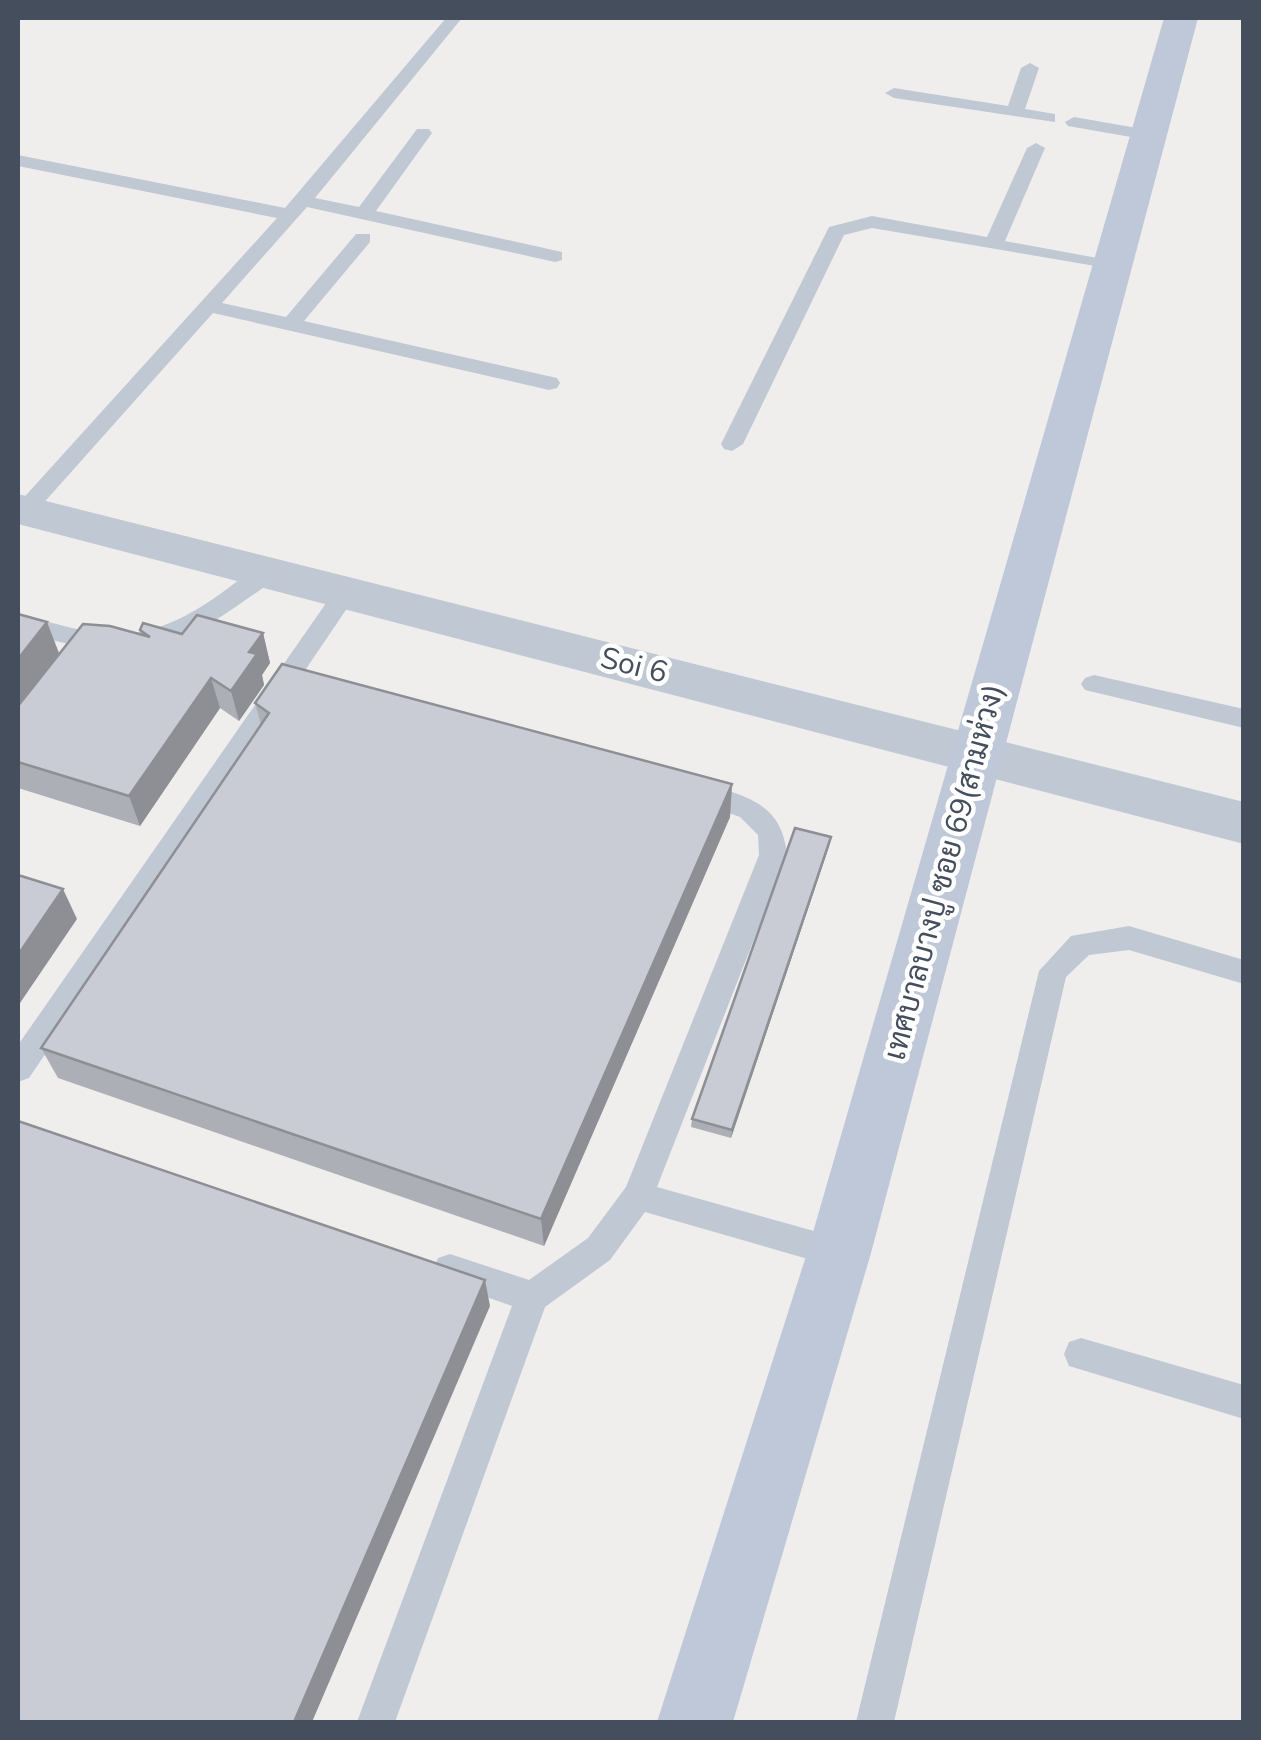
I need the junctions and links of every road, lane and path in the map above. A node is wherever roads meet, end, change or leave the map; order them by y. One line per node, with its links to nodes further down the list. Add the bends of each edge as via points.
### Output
1 (454, 18): 12 (lane)
2 (1181, 18): 9 (street, เทศบาลบางปู ซอย 69(สามห่วง))
3 (1030, 68): 5 (lane)
4 (894, 93): 5 (lane)
5 (1015, 113): 6 (lane)
6 (1049, 118)
7 (1074, 122): 9 (lane)
8 (423, 132): 13 (lane)
9 (1148, 135): 17 (street, เทศบาลบางปู ซอย 69(สามห่วง))
10 (1036, 148): 15 (lane)
11 (18, 160): 12 (lane)
12 (295, 207): 13 (lane); 18 (lane)
13 (364, 214): 16 (lane)
14 (362, 238): 19 (lane)
15 (994, 244): 17 (lane); 21 (lane, via 872,222 836,231)
16 (555, 256)
17 (1112, 266): 32 (street, เทศบาลบางปู ซอย 69(สามห่วง))
18 (208, 306): 19 (lane); 22 (lane)
19 (291, 324): 20 (lane)
20 (549, 384)
21 (732, 444)
22 (21, 510): 23 (street, Soi 6)
23 (269, 572): 24 (street, Soi 6); 26 (lane, via 191,625 120,645)
24 (346, 592): 28 (lane); 32 (street, Soi 6)
25 (18, 622): 26 (lane)
26 (87, 641): 27 (lane)
27 (64, 670)
28 (281, 683): 30 (lane); 36 (lane)
29 (1094, 684): 31 (lane)
30 (319, 693)
31 (1244, 719)
32 (976, 753): 34 (street, Soi 6); 38 (street, เทศบาลบางปู ซอย 69(สามห่วง))
33 (676, 786): 37 (lane, via 749,810 771,831 773,855)
34 (1244, 823)
35 (1244, 972): 45 (lane, via 1129,938 1081,944 1053,971)
36 (18, 1070)
37 (638, 1196): 38 (lane); 40 (lane, via 599,1250)
38 (839, 1254): 44 (street, เทศบาลบางปู ซอย 69(สามห่วง))
39 (422, 1260): 40 (lane)
40 (532, 1297): 43 (lane)
41 (1081, 1354): 42 (lane)
42 (1244, 1402)
43 (376, 1722)
44 (695, 1722)
45 (875, 1722)

